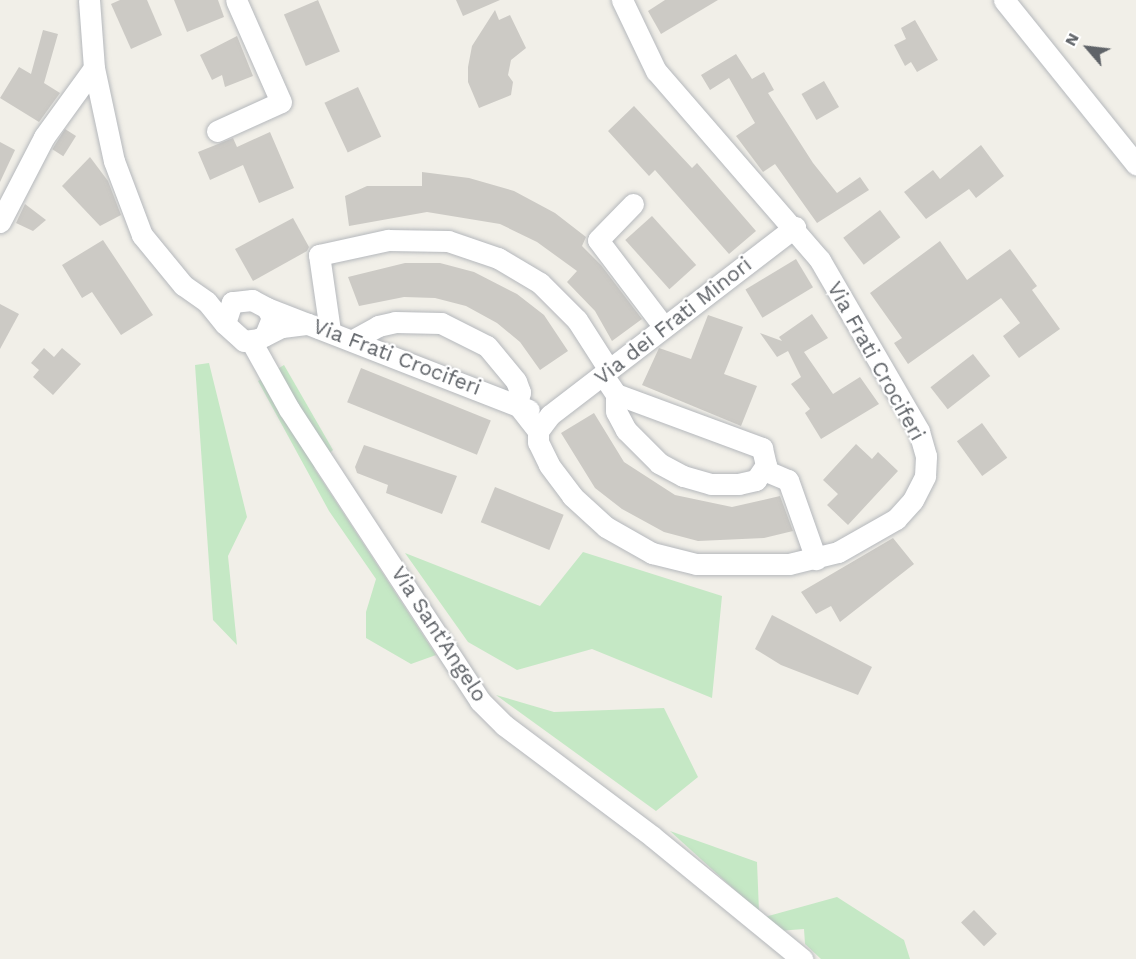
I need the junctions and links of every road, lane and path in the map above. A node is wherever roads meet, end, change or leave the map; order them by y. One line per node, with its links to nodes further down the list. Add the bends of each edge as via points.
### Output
1 (89, 0): 5 (street, Via Sant'Angelo)
2 (236, 0): 6 (street, via 281,102)
3 (622, 0): 10 (street, Via Frati Crociferi, via 656,70)
4 (1004, 0): 7 (street)
5 (94, 68): 9 (street, via 44,137); 11 (street, Via Sant'Angelo, via 114,161 127,200 142,235)
6 (217, 131)
7 (1136, 164)
8 (633, 204): 15 (street, via 598,240)
9 (0, 222)
10 (795, 227): 15 (street, Via dei Frati Minori); 24 (street, Via Frati Crociferi, via 839,292 919,431 926,456 921,485 896,519 863,540)
11 (183, 285): 12 (street, via 207,295); 14 (street, Via Sant'Angelo, via 207,302)
12 (237, 299): 13 (street, via 252,300); 14 (street, via 227,310)
13 (267, 308): 16 (street, Via Frati Crociferi); 17 (street, via 272,318)
14 (225, 324): 17 (street, Via Sant'Angelo, via 237,338)
15 (664, 327): 19 (street, Via dei Frati Minori)
16 (320, 328): 17 (street, via 282,327); 18 (street, Via Frati Crociferi); 19 (street, via 319,255 388,240 448,241 498,258 540,283 577,320)
17 (258, 338): 25 (street, Via Sant'Angelo, via 289,409 480,701 504,725 653,837)
18 (355, 339): 21 (street, Via Frati Crociferi); 21 (street, via 395,322 441,323 487,346 516,381 520,392)
19 (606, 372): 20 (street); 22 (street, Via dei Frati Minori)
20 (616, 394): 23 (street, via 762,448 766,458); 23 (street, via 616,411 626,430 659,464 711,484 756,480)
21 (517, 404): 22 (street, Via Frati Crociferi)
22 (544, 423): 24 (street, Via Frati Crociferi, via 538,442 572,496 606,527 652,553 696,564 789,564)
23 (764, 470): 24 (street, via 788,480)
24 (816, 560)
25 (802, 959)

